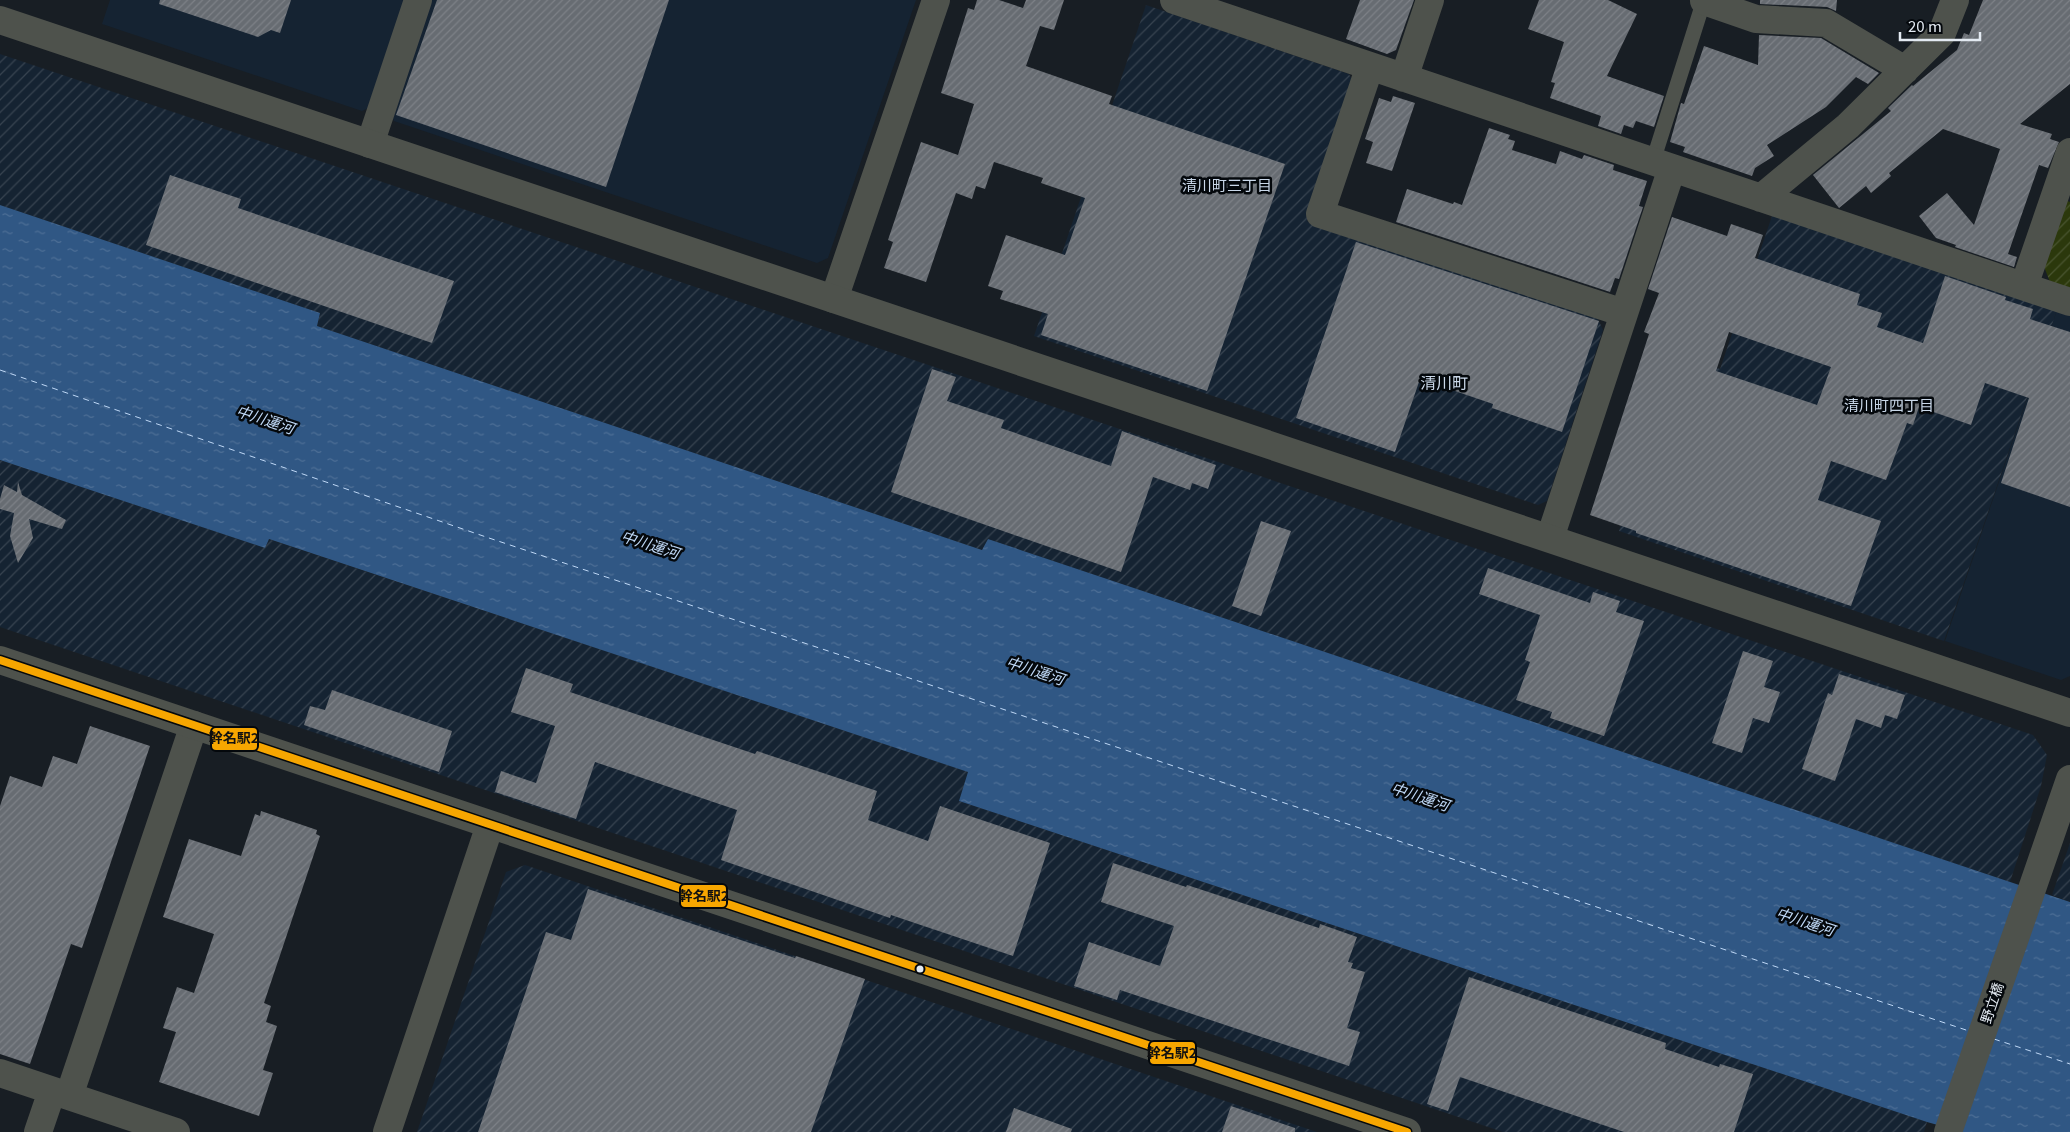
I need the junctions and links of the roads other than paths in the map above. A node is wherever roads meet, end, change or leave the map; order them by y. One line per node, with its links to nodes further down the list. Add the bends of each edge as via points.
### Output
1 (418, 0): 11 (street)
2 (936, 0): 16 (street)
3 (1174, 0): 8 (street)
4 (1430, 0): 10 (street)
5 (1704, 0): 9 (street, via 1756,19 1826,23); 13 (lane)
6 (1955, 0): 9 (street, via 1942,33)
7 (0, 20): 11 (street)
8 (1370, 66): 10 (street); 18 (street, via 1320,214)
9 (1905, 70): 14 (street, via 1848,126)
10 (1404, 78): 13 (street)
11 (370, 144): 16 (street)
12 (2070, 152): 15 (street)
13 (1662, 164): 14 (street); 18 (street)
14 (1761, 198): 15 (street)
15 (2024, 286): 17 (street)
16 (834, 299): 19 (street)
17 (2070, 302)
18 (1624, 313): 19 (street)
19 (1550, 538): 21 (street)
20 (0, 660): 22 (street)
21 (2070, 713)
22 (194, 725): 24 (street); 26 (street)
23 (2070, 779): 32 (street, 野立橋)
24 (490, 825): 27 (street); 30 (street)
25 (0, 1073): 26 (street)
26 (60, 1093): 28 (street); 29 (street)
27 (1353, 1123): 31 (street)
28 (38, 1132)
29 (176, 1132)
30 (387, 1132)
31 (1407, 1132)
32 (1948, 1132)

